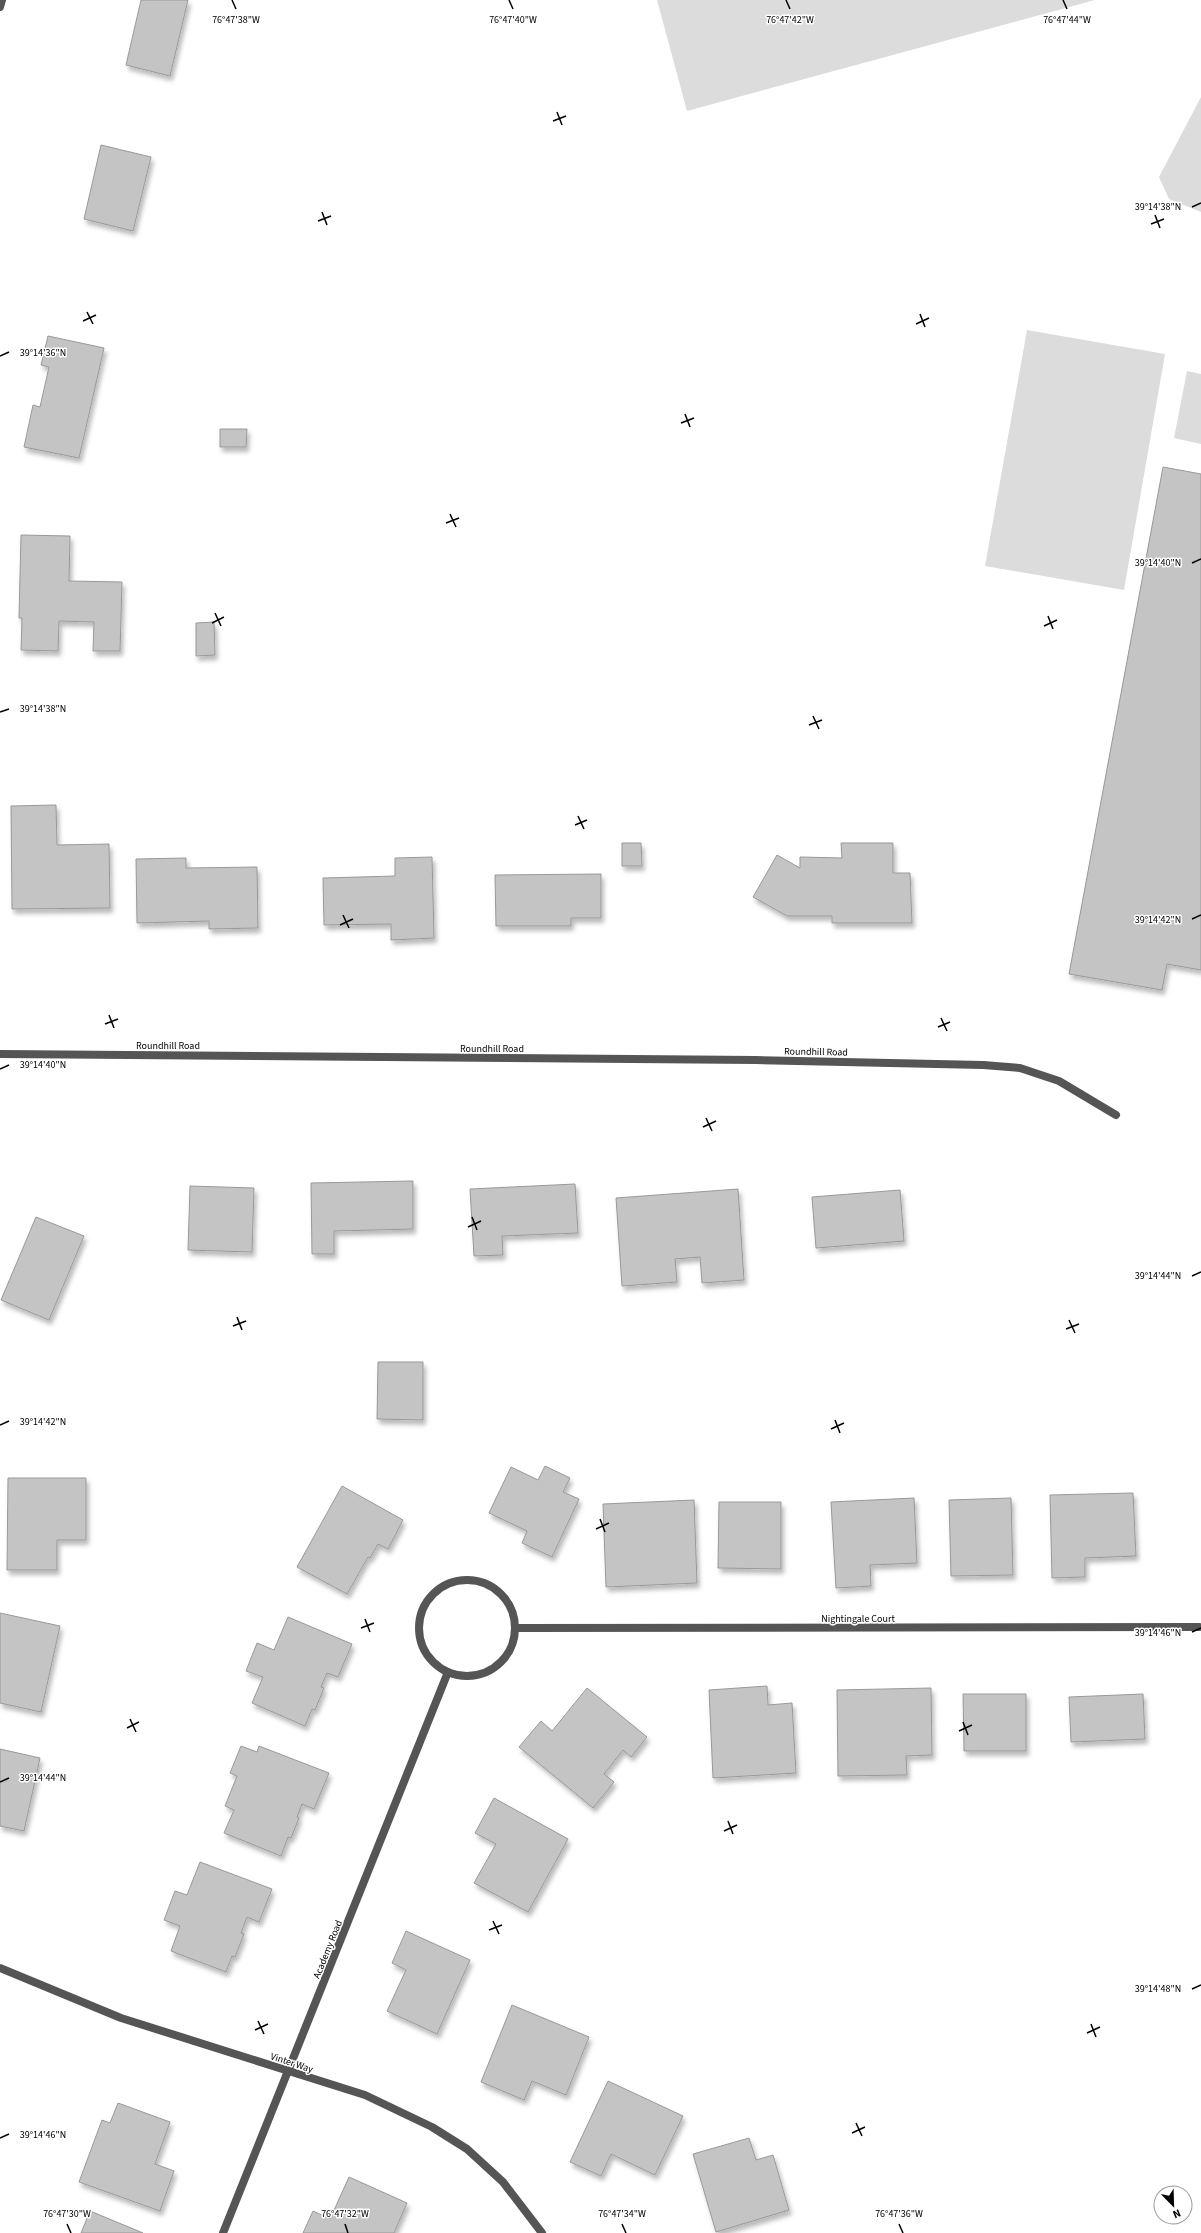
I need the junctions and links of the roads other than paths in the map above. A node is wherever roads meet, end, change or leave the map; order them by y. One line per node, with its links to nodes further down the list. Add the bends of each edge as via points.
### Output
1 (2, 0): 2 (street)
2 (0, 8)
3 (0, 1054): 4 (street, Roundhill Road, via 740,1060 983,1065 1020,1068 1059,1082)
4 (1116, 1115)
5 (1199, 1627): 6 (street, Nightingale Court)
6 (517, 1628): 7 (street, via 512,1649 496,1668 480,1675 463,1676); 7 (street, via 511,1606 495,1587 480,1580 459,1579 442,1586 422,1609 418,1626 421,1643 430,1660)
7 (448, 1672): 9 (street, Academy Road)
8 (0, 1968): 9 (street, Vinter Way, via 120,2018)
9 (289, 2071): 10 (street, Academy Road); 11 (street, Vinter Way, via 365,2095 432,2127 468,2149 503,2182)
10 (223, 2233)
11 (542, 2233)

